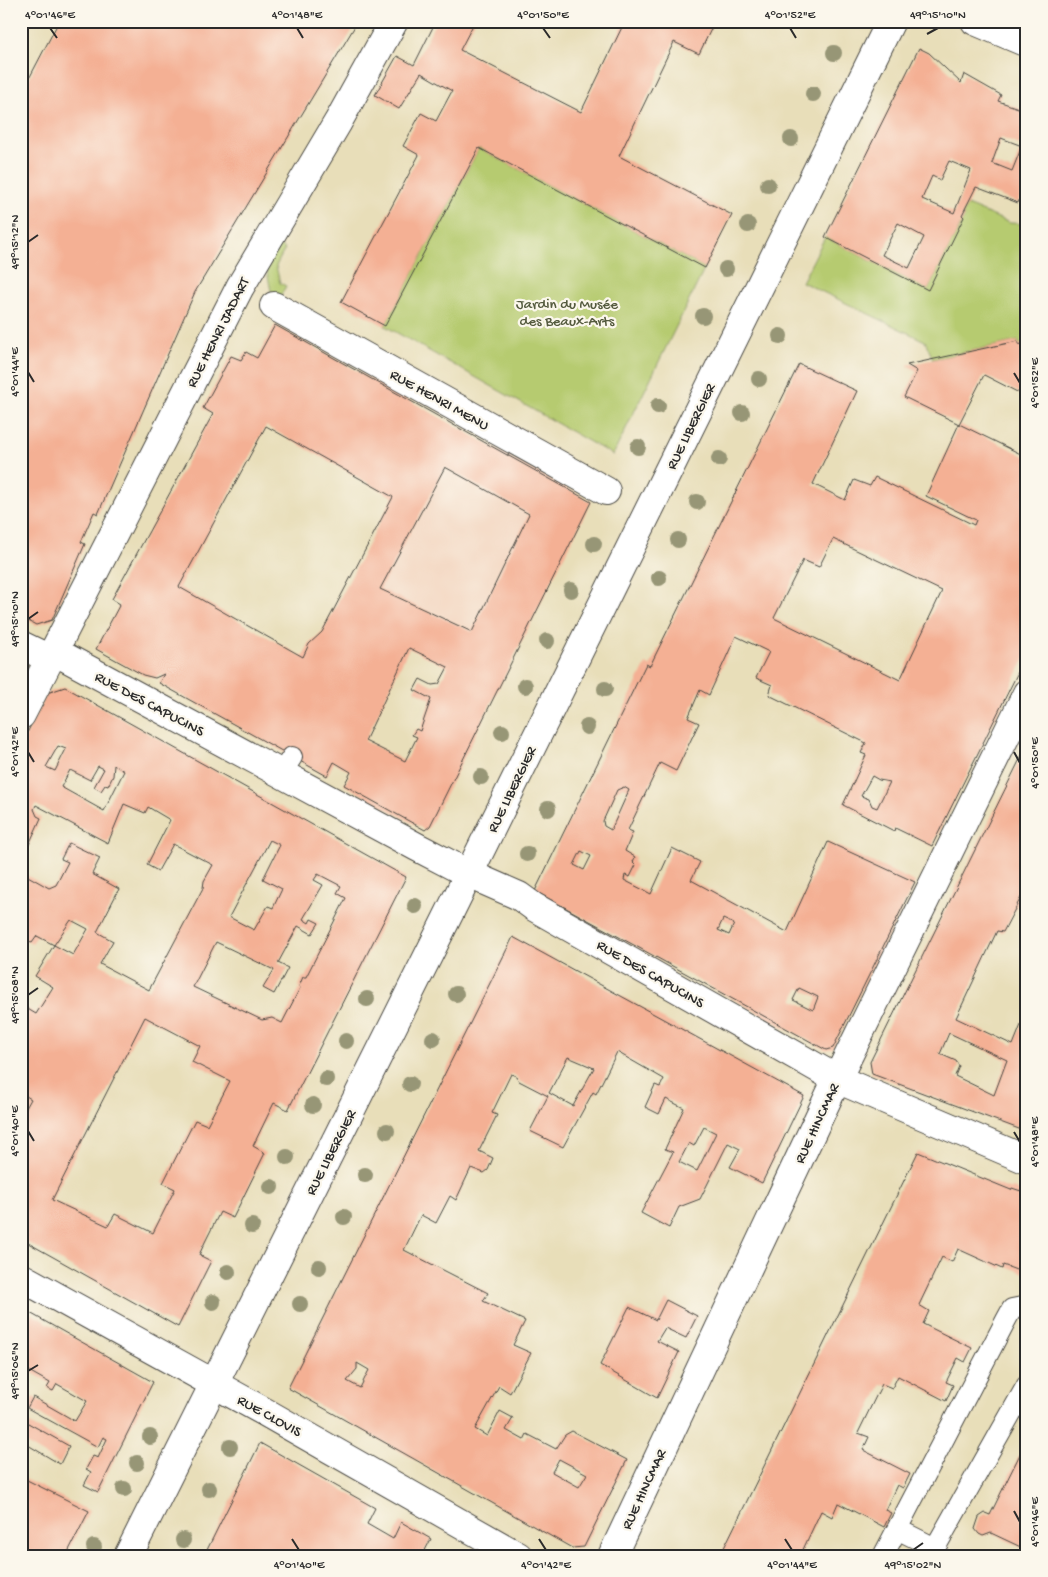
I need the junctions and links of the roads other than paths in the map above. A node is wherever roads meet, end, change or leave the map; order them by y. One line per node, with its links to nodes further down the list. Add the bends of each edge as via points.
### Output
1 (394, 21): 8 (street, RUE HENRI JADART, via 240,286)
2 (891, 21): 11 (street, RUE LIBERGIER)
3 (975, 21): 4 (street)
4 (1027, 43)
5 (274, 306): 6 (street, RUE HENRI MENU)
6 (606, 491)
7 (21, 645): 8 (street, RUE DES CAPUCINS)
8 (52, 655): 10 (street, RUE HENRI JADART); 11 (street, RUE DES CAPUCINS, via 286,765)
9 (1027, 693): 12 (street, RUE HINCMAR)
10 (21, 715)
11 (469, 874): 12 (street, RUE DES CAPUCINS, via 520,896 534,907); 16 (street, RUE LIBERGIER)
12 (837, 1079): 13 (street, RUE DES CAPUCINS); 21 (street, RUE HINCMAR)
13 (1027, 1160)
14 (21, 1277): 16 (street, RUE CLOVIS)
15 (1027, 1306): 18 (lane, via 1012,1309)
16 (214, 1385): 19 (street, RUE LIBERGIER); 20 (street, RUE CLOVIS)
17 (1027, 1385): 18 (lane, via 934,1548)
18 (897, 1529): 22 (lane)
19 (128, 1556)
20 (518, 1556)
21 (612, 1556)
22 (883, 1556)

